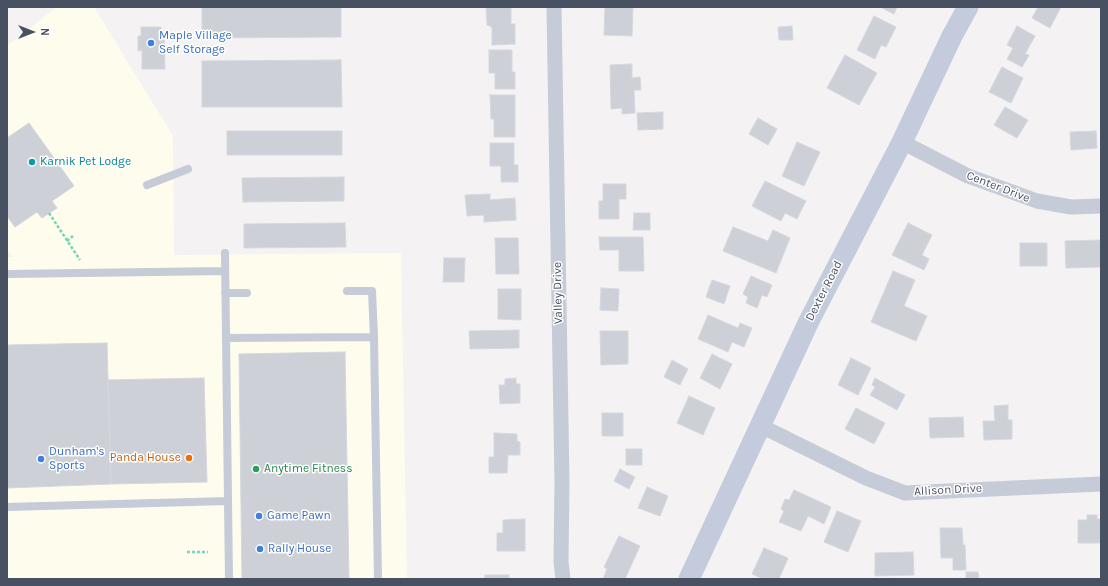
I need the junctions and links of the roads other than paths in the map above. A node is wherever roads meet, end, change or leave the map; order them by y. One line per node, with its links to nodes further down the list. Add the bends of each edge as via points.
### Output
1 (554, 7): 21 (street, Valley Drive)
2 (968, 7): 3 (main road, Dexter Road)
3 (902, 142): 6 (street, Center Drive, via 968,176 1036,201 1072,207); 15 (main road, Dexter Road, via 809,321)
4 (188, 168): 5 (lane)
5 (147, 185)
6 (1101, 206)
7 (225, 252): 8 (lane)
8 (225, 271): 9 (lane); 11 (lane)
9 (7, 274)
10 (347, 291): 13 (lane, via 372,291)
11 (225, 293): 12 (lane); 14 (lane)
12 (247, 293)
13 (374, 337): 14 (lane); 20 (lane)
14 (226, 338): 17 (lane)
15 (761, 426): 16 (street, Allison Drive, via 866,478 905,493); 22 (main road, Dexter Road)
16 (1101, 484)
17 (228, 501): 18 (lane); 19 (lane)
18 (7, 508)
19 (229, 579)
20 (378, 579)
21 (563, 579)
22 (688, 579)

